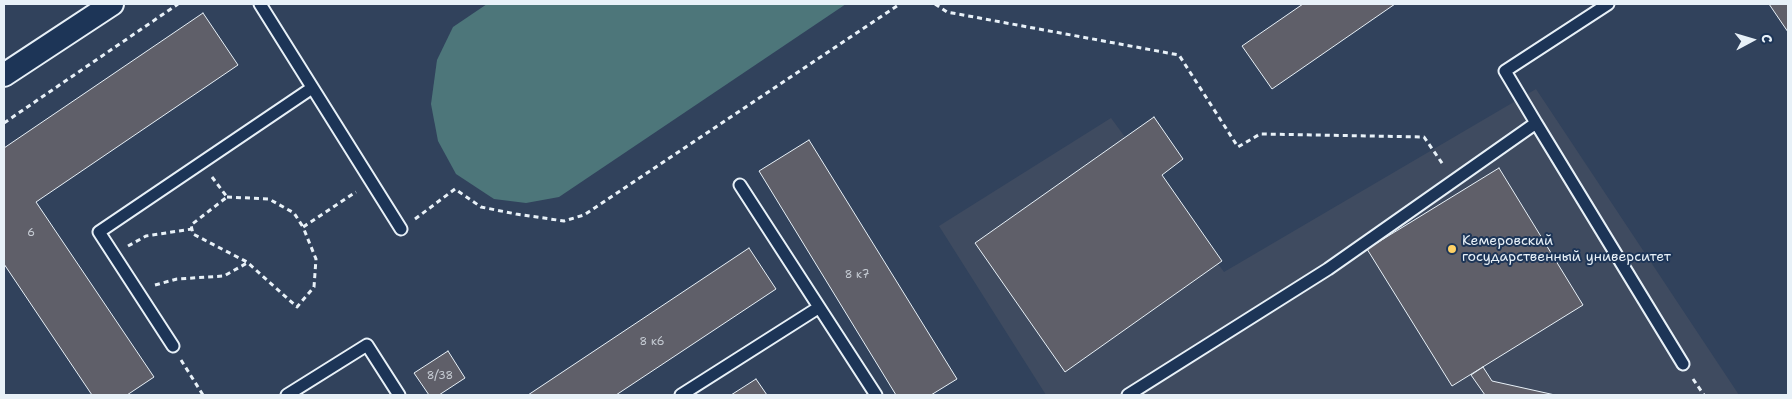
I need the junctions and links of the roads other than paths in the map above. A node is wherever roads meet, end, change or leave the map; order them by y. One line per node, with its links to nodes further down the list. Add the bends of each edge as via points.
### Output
1 (112, 4): 4 (street)
2 (260, 4): 5 (lane)
3 (1608, 4): 6 (lane, via 1506,71)
4 (4, 75)
5 (312, 88): 8 (lane); 10 (lane, via 99,232)
6 (1536, 123): 11 (lane); 16 (lane, via 1328,269)
7 (740, 184): 9 (lane)
8 (401, 230)
9 (818, 308): 14 (lane); 15 (lane)
10 (173, 346)
11 (1683, 364)
12 (287, 395): 13 (lane, via 367,345)
13 (399, 395)
14 (681, 395)
15 (876, 395)
16 (1128, 395)

